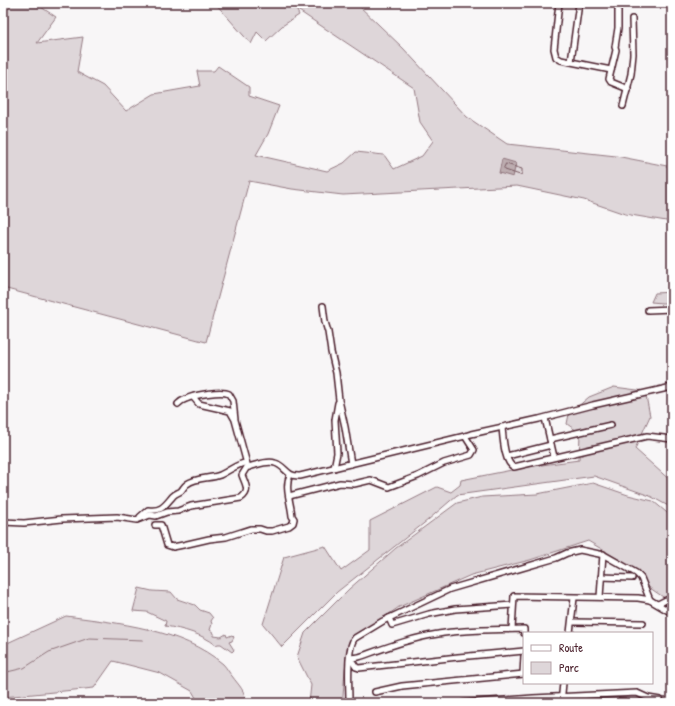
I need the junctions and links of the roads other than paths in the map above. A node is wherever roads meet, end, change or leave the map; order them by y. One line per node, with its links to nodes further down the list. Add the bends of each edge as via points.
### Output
1 (559, 3): 5 (street, via 554,53 556,57)
2 (580, 3): 5 (street)
3 (618, 3): 6 (street, via 616,50)
4 (632, 20): 7 (street, via 632,63)
5 (571, 62): 6 (street)
6 (611, 70): 7 (street, via 611,82)
7 (628, 89): 8 (street)
8 (623, 106)
9 (323, 306): 14 (street)
10 (672, 309): 11 (street)
11 (648, 310)
12 (672, 387): 16 (street)
13 (192, 397): 15 (street); 17 (street, via 199,404 230,411); 17 (street, via 228,393 233,401)
14 (339, 400): 26 (street); 28 (street)
15 (178, 404)
16 (544, 418): 19 (street); 21 (street)
17 (235, 420): 27 (street)
18 (611, 425): 21 (street)
19 (502, 427): 20 (street); 24 (street)
20 (465, 436): 26 (street); 30 (street, via 474,450 471,455 444,463 395,485 389,487 371,480 354,484 340,483)
21 (550, 439): 23 (street)
22 (672, 439): 25 (street, via 647,436)
23 (551, 445): 24 (street); 25 (street)
24 (507, 456): 25 (street, via 510,465 514,467)
25 (554, 457)
26 (350, 464): 28 (street)
27 (248, 465): 29 (street, via 273,462); 31 (street, via 242,463 218,476 186,484 165,507 148,510); 31 (street, via 242,473 247,488 241,498 191,506)
28 (334, 468): 29 (street, via 300,476)
29 (290, 475): 30 (street)
30 (289, 496): 33 (street, via 293,523 272,531 251,529 226,537 173,547 167,545 161,525)
31 (137, 520): 32 (street, via 117,517)
32 (3, 522)
33 (156, 524)
34 (603, 554): 35 (street); 39 (street, via 636,573 641,578); 44 (street, via 582,550 567,553 450,589)
35 (601, 577): 36 (street); 38 (street)
36 (632, 578)
37 (574, 598): 38 (street); 42 (street, via 514,596); 45 (street)
38 (600, 598): 39 (street)
39 (650, 600): 41 (street)
40 (672, 603): 41 (street, via 666,600)
41 (658, 604): 43 (street)
42 (513, 605): 44 (street, via 455,609 392,625); 47 (street)
43 (672, 613)
44 (389, 618): 51 (street, via 354,639)
45 (572, 622): 46 (street); 49 (street)
46 (643, 623)
47 (512, 629): 48 (street, via 524,629); 51 (street, via 438,634)
48 (524, 632)
49 (570, 632)
50 (523, 651): 51 (street, via 359,668)
51 (350, 658): 57 (street)
52 (523, 674): 54 (street, via 402,686)
53 (563, 684): 55 (street)
54 (375, 692)
55 (562, 697): 56 (street, via 637,694); 58 (street); 59 (street)
56 (660, 700)
57 (347, 703)
58 (464, 703)
59 (561, 703)

